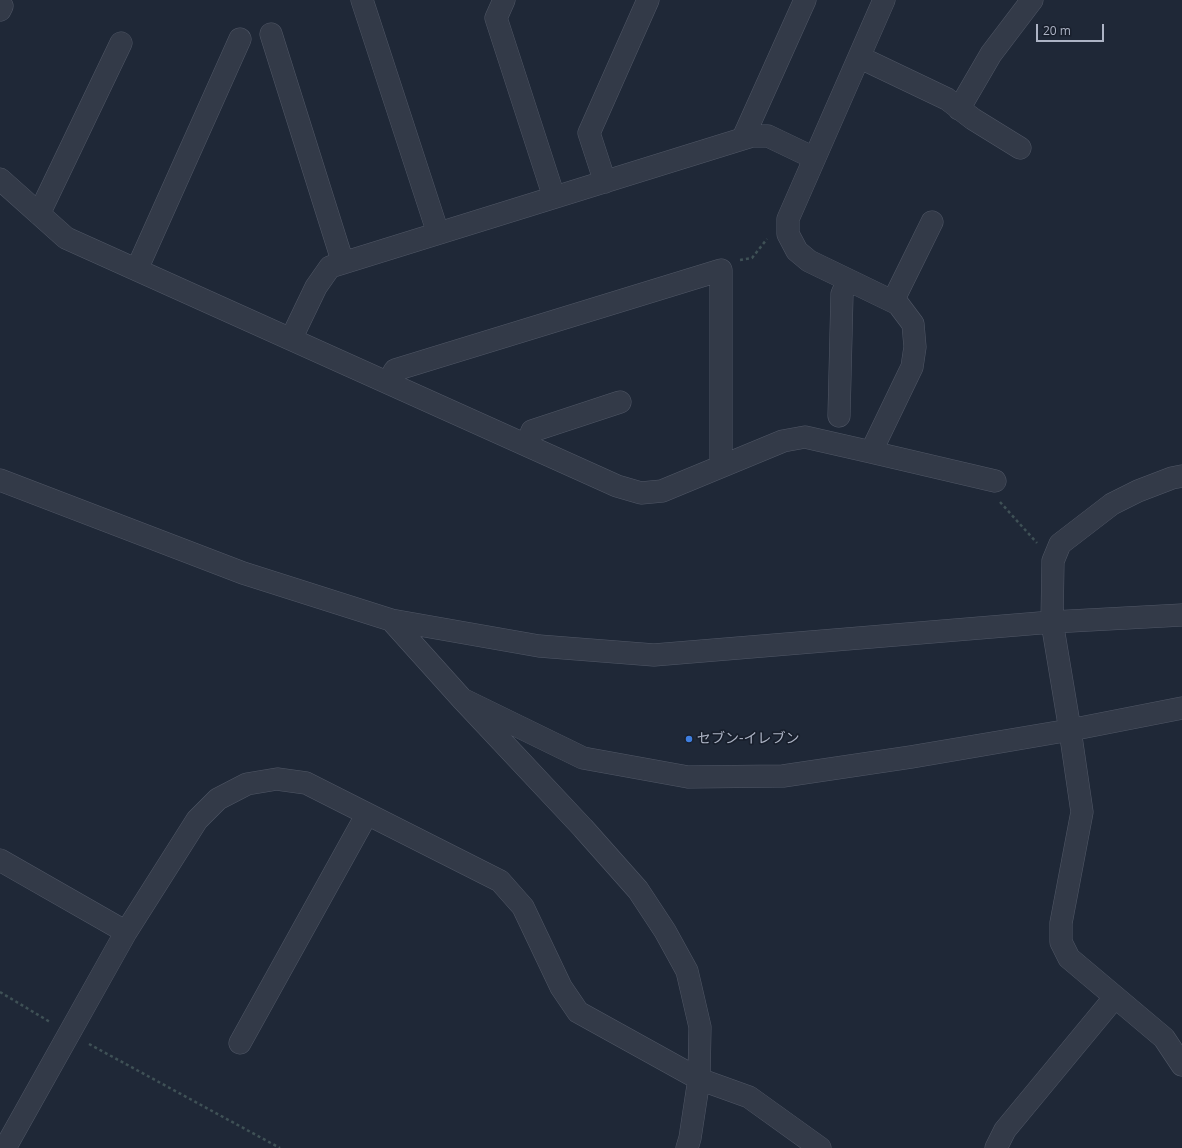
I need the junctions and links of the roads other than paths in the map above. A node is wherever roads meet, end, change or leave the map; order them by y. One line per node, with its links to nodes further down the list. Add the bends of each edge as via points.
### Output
1 (362, 0): 20 (street)
2 (504, 0): 17 (street, via 496,18)
3 (648, 0): 16 (street, via 589,133)
4 (805, 0): 12 (street)
5 (884, 0): 10 (street)
6 (1032, 0): 11 (street, via 990,54)
7 (271, 34): 21 (street)
8 (240, 39): 22 (street)
9 (121, 43): 18 (street)
10 (859, 57): 11 (street, via 947,99); 14 (street)
11 (959, 109): 13 (street)
12 (743, 138): 14 (street, via 768,136); 16 (street)
13 (1020, 148)
14 (814, 158): 23 (street, via 788,219 788,234 797,251 809,261)
15 (0, 179): 18 (street)
16 (605, 182): 17 (street)
17 (554, 197): 20 (street)
18 (39, 214): 22 (street, via 66,238)
19 (932, 222): 24 (street)
20 (438, 233): 21 (street)
21 (343, 263): 25 (street, via 330,267 316,287)
22 (137, 269): 25 (street)
23 (848, 280): 24 (street); 28 (street, via 842,294)
24 (893, 301): 30 (street, via 913,324 915,347 912,367)
25 (291, 339): 26 (street)
26 (388, 382): 29 (street); 31 (street, via 395,370 721,270)
27 (620, 402): 29 (street, via 532,431)
28 (839, 416)
29 (526, 445): 31 (street, via 618,486 641,493 662,491)
30 (872, 452): 31 (street, via 805,437 783,441); 34 (street)
31 (721, 466)
32 (1182, 476): 37 (street, via 1138,491 1112,504 1060,544 1053,561)
33 (0, 480): 36 (street, via 243,573)
34 (997, 491)
35 (1182, 615): 37 (street)
36 (391, 620): 37 (street, via 539,646 654,655); 38 (street)
37 (1052, 622): 40 (street)
38 (462, 699): 40 (street, via 583,758 688,777 783,776); 48 (street, via 638,890 665,931 687,971 697,1013 700,1027)
39 (1182, 708): 40 (street)
40 (1070, 730): 44 (street, via 1082,812 1061,923 1061,942 1069,958)
41 (367, 814): 43 (street, via 306,783 277,779 247,784 218,800 197,820); 46 (street); 48 (street, via 500,881 523,907 561,987 578,1012)
42 (0, 860): 43 (street)
43 (126, 932): 49 (street)
44 (1115, 997): 45 (street); 52 (street, via 1005,1130)
45 (1173, 1037): 47 (street)
46 (240, 1043)
47 (1182, 1066)
48 (699, 1079): 50 (street); 51 (street, via 749,1097)
49 (4, 1148)
50 (687, 1148)
51 (820, 1148)
52 (996, 1148)

